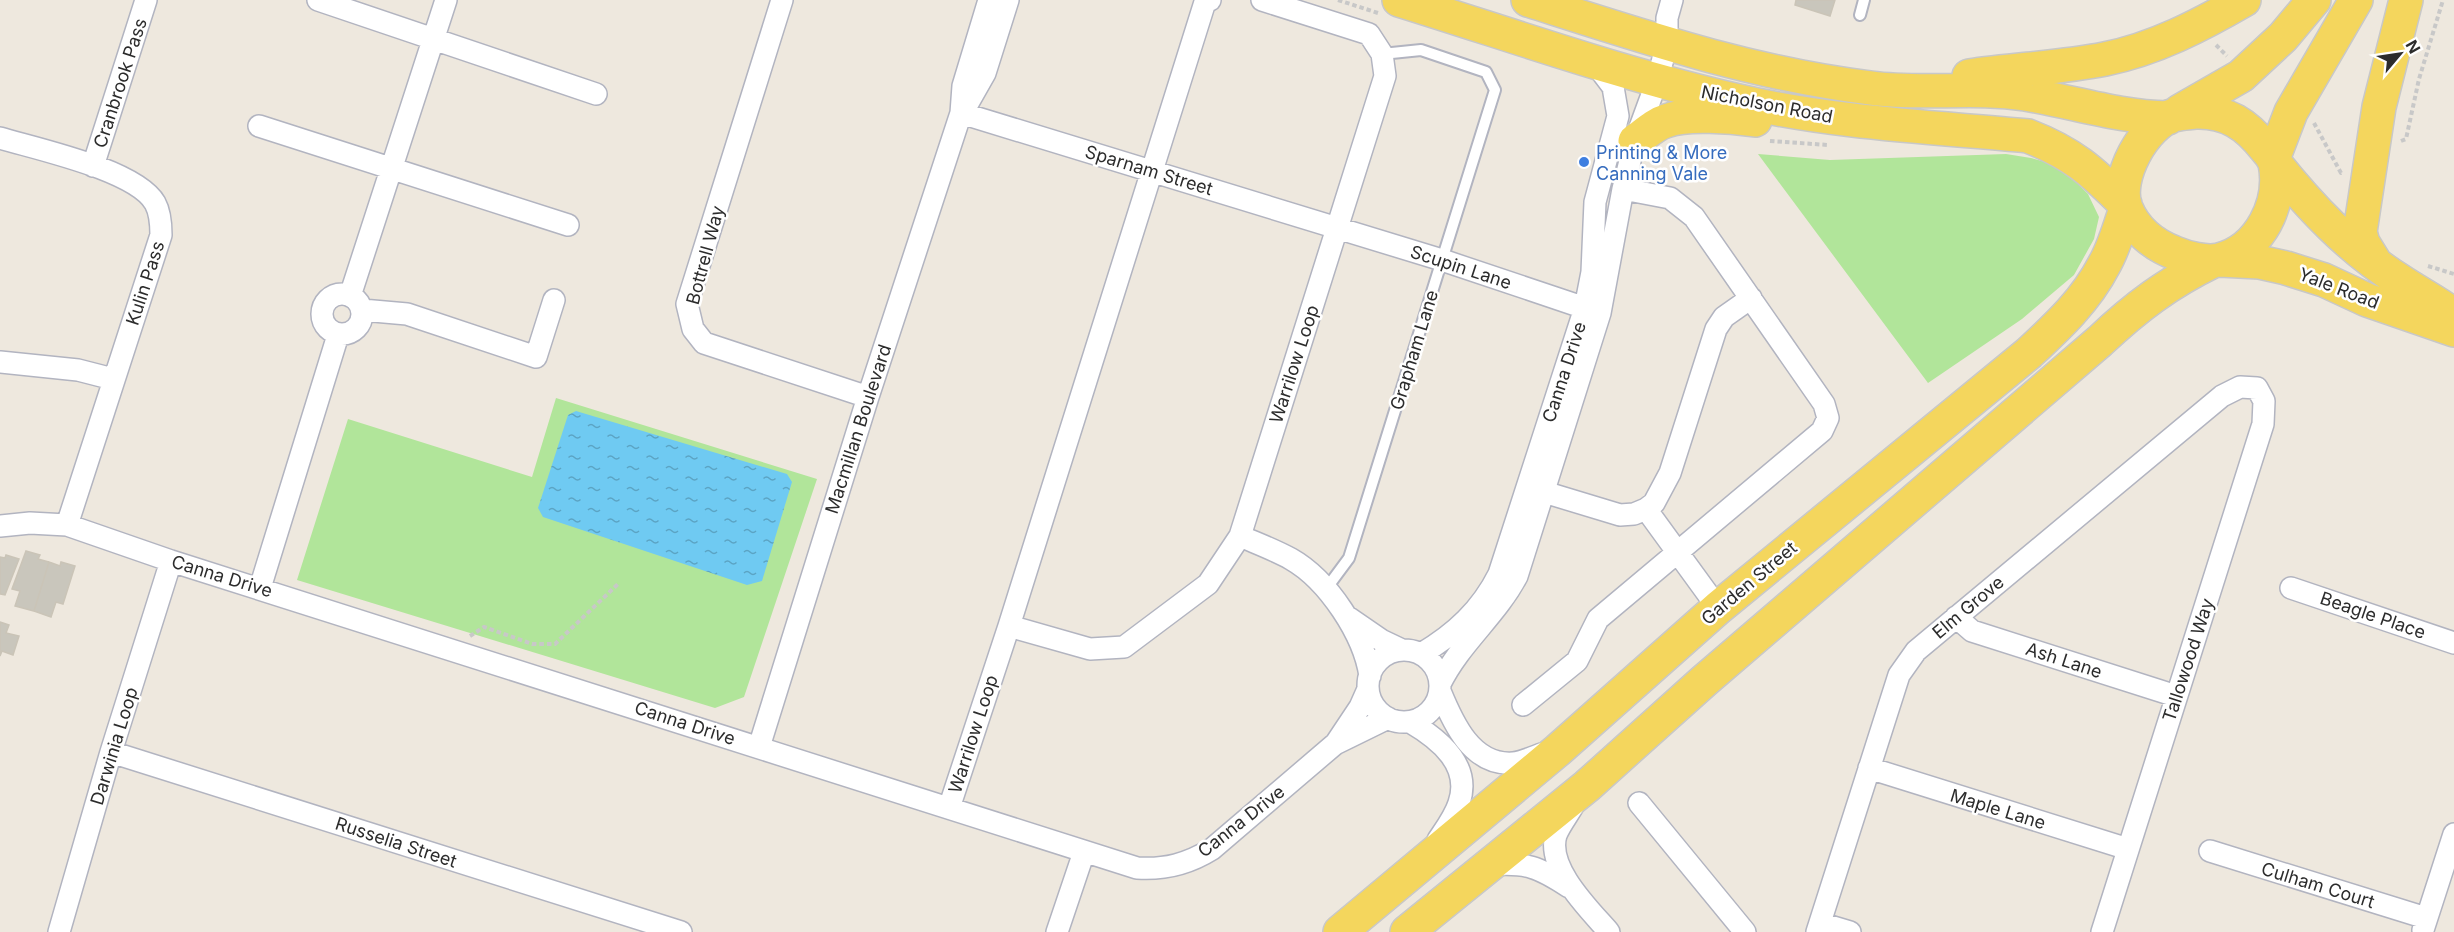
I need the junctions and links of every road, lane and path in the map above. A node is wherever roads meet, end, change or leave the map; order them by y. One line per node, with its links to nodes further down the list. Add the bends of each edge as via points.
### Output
1 (146, 0): 35 (street, Cranbrook Pass)
2 (318, 0): 19 (street)
3 (446, 0): 19 (street)
4 (782, 0): 56 (street, Bottrell Way, via 687,304 693,330 704,343)
5 (989, 0): 26 (street, Macmillan Boulevard, via 966,76)
6 (1008, 0): 26 (street, Macmillan Boulevard, via 985,73)
7 (1210, 0): 37 (street, Warrilow Loop, via 1205,2)
8 (1262, 0): 21 (street, via 1369,34)
9 (1399, 0): 22 (main road, Nicholson Road)
10 (1528, 0): 20 (main road, Nicholson Road)
11 (1672, 0): 20 (street, Canna Drive)
12 (1864, 0): 18 (lane)
13 (2244, 0): 24 (main road, via 2155,45 2105,59 1985,73)
14 (2314, 0): 27 (main road, via 2283,37 2241,76)
15 (2356, 0): 34 (main road, via 2291,112)
16 (2406, 0): 45 (main road, via 2379,107 2360,232)
17 (2443, 0): 33 (path, via 2406,139)
18 (1860, 15)
19 (434, 39): 25 (street); 36 (street)
20 (1667, 45): 23 (street, Canna Drive); 24 (main road, Nicholson Road, via 1791,76)
21 (1382, 54): 42 (street, Warrilow Loop, via 1385,76); 43 (lane, Grapham Lane, via 1421,50 1486,72 1494,90)
22 (1593, 60): 23 (main road, Nicholson Road); 49 (street, Canna Drive, via 1613,87 1618,116 1595,202 1592,272)
23 (1657, 81): 29 (main road, Nicholson Road, via 1741,102); 32 (street, Canna Drive)
24 (1887, 90): 27 (main road, Nicholson Road, via 1994,91 2136,117)
25 (596, 94)
26 (961, 113): 37 (street, Sparnam Street); 56 (street, Macmillan Boulevard)
27 (2170, 116): 34 (main road, via 2212,112 2230,118 2247,128); 40 (main road, via 2149,132 2133,153 2125,178)
28 (2313, 121): 38 (path, via 2341,173)
29 (1893, 124): 32 (main road, via 1853,133 1739,118 1676,118 1655,126); 40 (main road, Nicholson Road, via 2028,136 2084,164)
30 (259, 126): 36 (street)
31 (0, 138): 35 (street, Kulin Pass)
32 (1635, 141): 39 (street, Canna Drive)
33 (2397, 141)
34 (2274, 161): 44 (main road, via 2275,194 2261,233 2242,250); 45 (main road, Yale Road, via 2320,216)
35 (93, 166): 54 (street, Kulin Pass, via 143,188 156,204 160,220 161,235)
36 (390, 168): 41 (street); 48 (street)
37 (1152, 171): 42 (street, Sparnam Street); 73 (street, Warrilow Loop)
38 (2345, 172)
39 (1623, 189): 46 (street, via 1670,198 1694,217); 57 (street, Canna Drive, via 1600,313)
40 (2126, 207): 44 (main road, via 2141,232 2161,248 2185,257); 65 (main road, Garden Street, via 2105,264 2086,295 2062,322)
41 (568, 225)
42 (1337, 227): 43 (street, Scupin Lane); 62 (street, Warrilow Loop)
43 (1442, 260): 49 (street, Scupin Lane); 69 (lane, Grapham Lane, via 1349,558)
44 (2216, 260): 51 (main road, Yale Road, via 2286,268); 58 (main road, via 2176,279 2147,299)
45 (2376, 264): 50 (main road, Yale Road)
46 (1750, 298): 59 (street, via 1720,321 1670,473 1654,503); 63 (street, via 1824,404 1828,418 1822,431)
47 (554, 300): 48 (street, via 536,357 407,314)
48 (356, 303): 52 (street, via 361,322 355,331); 52 (street, via 337,295 323,308 328,329)
49 (1585, 308): 76 (street, Canna Drive, via 1491,590 1455,631)
50 (2454, 315)
51 (2454, 330)
52 (338, 335): 67 (street)
53 (0, 362): 54 (street, via 78,370)
54 (113, 379): 60 (street, Kulin Pass)
55 (2257, 388): 71 (street, Elm Grove, via 2240,387 2222,396); 79 (street, Tallowood Way, via 2264,401 2263,424)
56 (868, 397): 84 (street, Macmillan Boulevard)
57 (1544, 492): 59 (street, via 1620,515); 78 (street, Canna Drive, via 1517,576 1506,597 1459,652)
58 (1917, 498): 65 (main road, via 1902,491 1886,496 1810,558); 88 (main road)
59 (1646, 509): 63 (street)
60 (67, 525): 61 (street, Canna Drive); 64 (street, Canna Drive)
61 (0, 526)
62 (1240, 536): 69 (street, via 1292,559); 73 (street, Warrilow Loop, via 1208,584 1124,647 1090,649)
63 (1676, 553): 70 (street); 80 (street, via 1598,619 1577,661)
64 (171, 561): 67 (street, Canna Drive); 86 (street, Darwinia Loop)
65 (1753, 581): 70 (main road, Garden Street)
66 (618, 584): 74 (path, via 555,644 532,644 484,627)
67 (260, 588): 84 (street, Canna Drive)
68 (2291, 588): 75 (street, Beagle Place)
69 (1326, 589): 72 (street)
70 (1718, 608): 85 (main road, Garden Street)
71 (1956, 617): 79 (street, Ash Lane, via 1972,631); 87 (street, Elm Grove, via 1907,662 1899,675)
72 (1348, 618): 76 (street, via 1381,640); 77 (street, via 1366,655)
73 (1009, 626): 90 (street, Warrilow Loop)
74 (470, 636)
75 (2454, 643)
76 (1411, 652): 77 (street, via 1391,652 1382,658); 78 (street, via 1431,661 1438,672)
77 (1369, 683): 81 (street, via 1371,701); 83 (street, Canna Drive, via 1360,707)
78 (1440, 688): 82 (street, via 1430,712); 85 (street, via 1457,729 1486,758 1512,763)
79 (2176, 696): 92 (street, Tallowood Way)
80 (1523, 705)
81 (1388, 718): 82 (street); 83 (street, Canna Drive)
82 (1410, 722): 95 (street, via 1451,755 1462,780 1459,805)
83 (1335, 744): 94 (street, Canna Drive, via 1212,849 1185,863 1167,868 1137,868)
84 (759, 747): 90 (street, Canna Drive)
85 (1558, 750): 95 (main road, Garden Street)
86 (111, 752): 100 (street, Darwinia Loop); 101 (street, Russelia Street)
87 (1869, 768): 92 (street, Maple Lane); 99 (street, Elm Grove)
88 (1587, 786): 96 (main road); 97 (street, via 1556,836 1560,868)
89 (1639, 803): 106 (street)
90 (949, 808): 94 (street, Canna Drive)
91 (2454, 834): 98 (street)
92 (2128, 849): 108 (street, Tallowood Way)
93 (2210, 851): 98 (street, Culham Court)
94 (1084, 852): 102 (street)
95 (1432, 854): 103 (main road, Garden Street)
96 (1489, 865): 97 (street, via 1525,864); 104 (main road)
97 (1572, 890): 105 (street)
98 (2424, 925)
99 (1819, 927): 107 (street)
100 (59, 932)
101 (681, 932)
102 (1057, 932)
103 (1340, 932)
104 (1407, 932)
105 (1609, 932)
106 (1745, 932)
107 (1850, 932)
108 (2102, 932)

